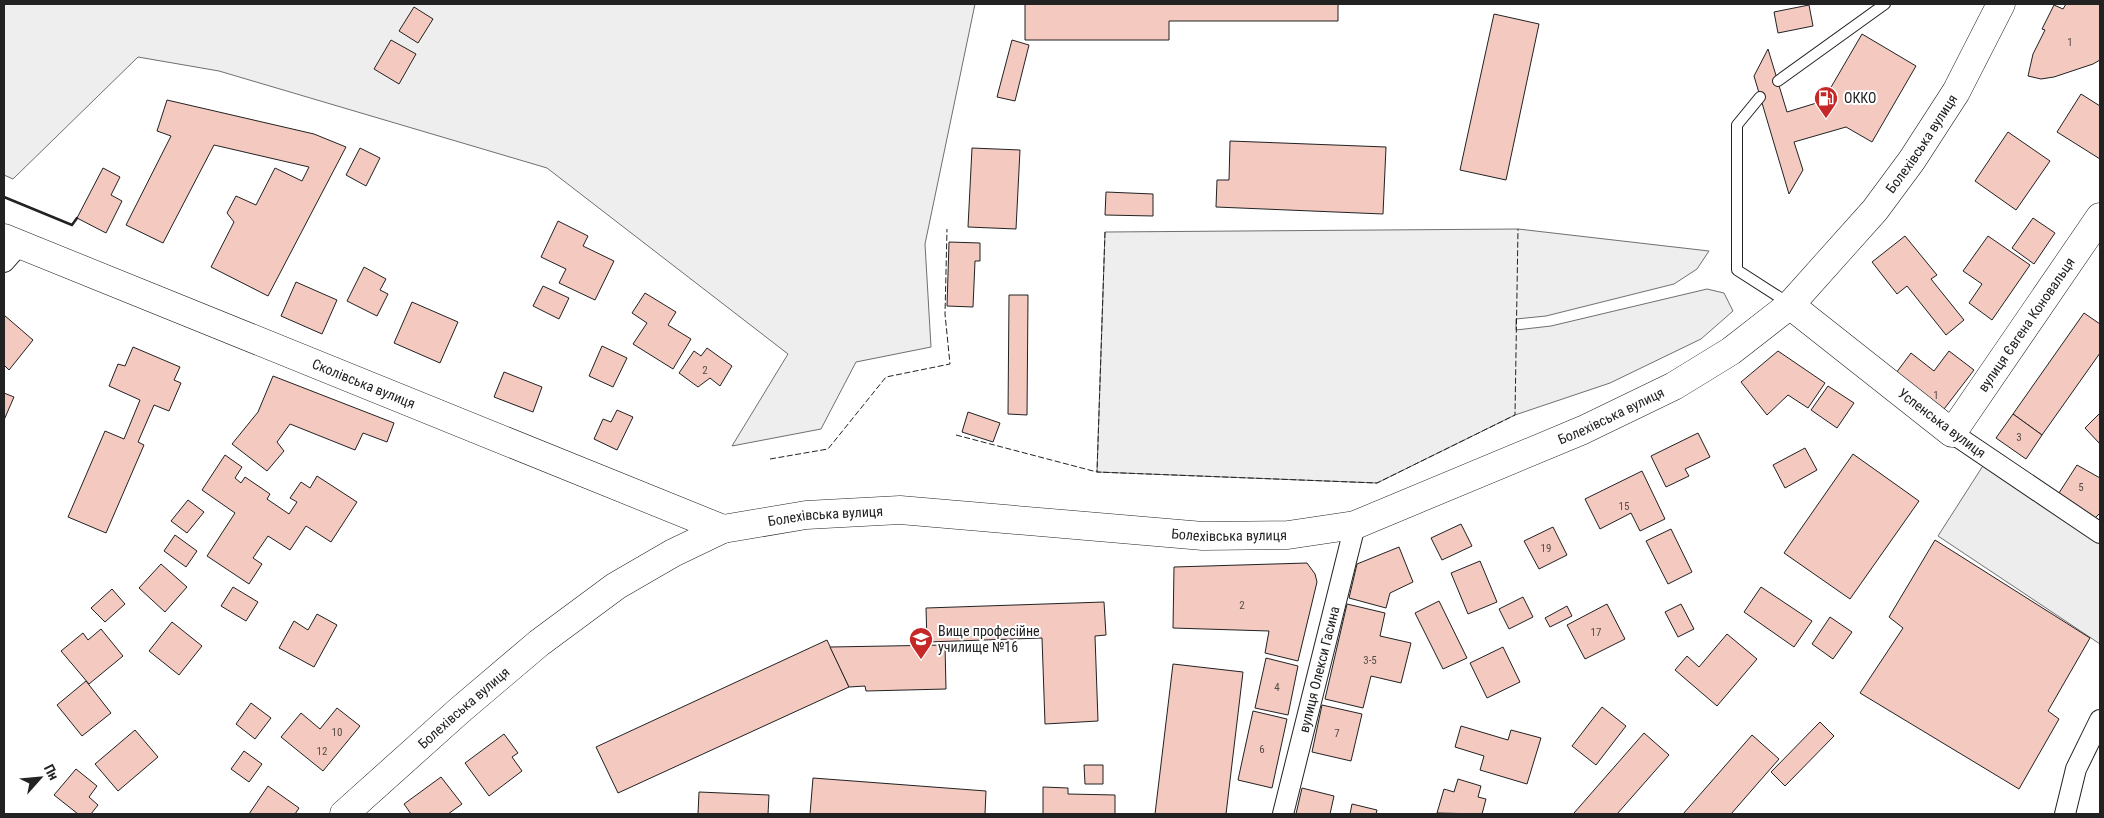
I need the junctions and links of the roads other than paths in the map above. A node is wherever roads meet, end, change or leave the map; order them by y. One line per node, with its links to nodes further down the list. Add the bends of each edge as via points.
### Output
1 (1884, 4): 3 (lane)
2 (2000, 4): 7 (main road, Болехівська вулиця, via 1956,92 1912,160 1875,210)
3 (1778, 81)
4 (1760, 97): 7 (lane, via 1736,125 1737,270)
5 (2100, 217): 8 (main road, вулиця Євгена Коновальця)
6 (9, 248): 10 (main road, Сколівська вулиця)
7 (1790, 304): 8 (main road, Успенська вулиця); 9 (main road, Болехівська вулиця, via 1731,351 1674,386 1583,430)
8 (1952, 433): 11 (street, Успенська вулиця)
9 (1355, 525): 10 (main road, Болехівська вулиця, via 1288,535 1203,536 900,510 806,515); 14 (street, вулиця Олекси Гасина)
10 (723, 529): 13 (main road, Болехівська вулиця, via 616,586 539,643)
11 (2100, 533)
12 (2100, 720): 15 (street, via 2076,769)
13 (344, 814)
14 (1283, 814)
15 (2065, 814)

